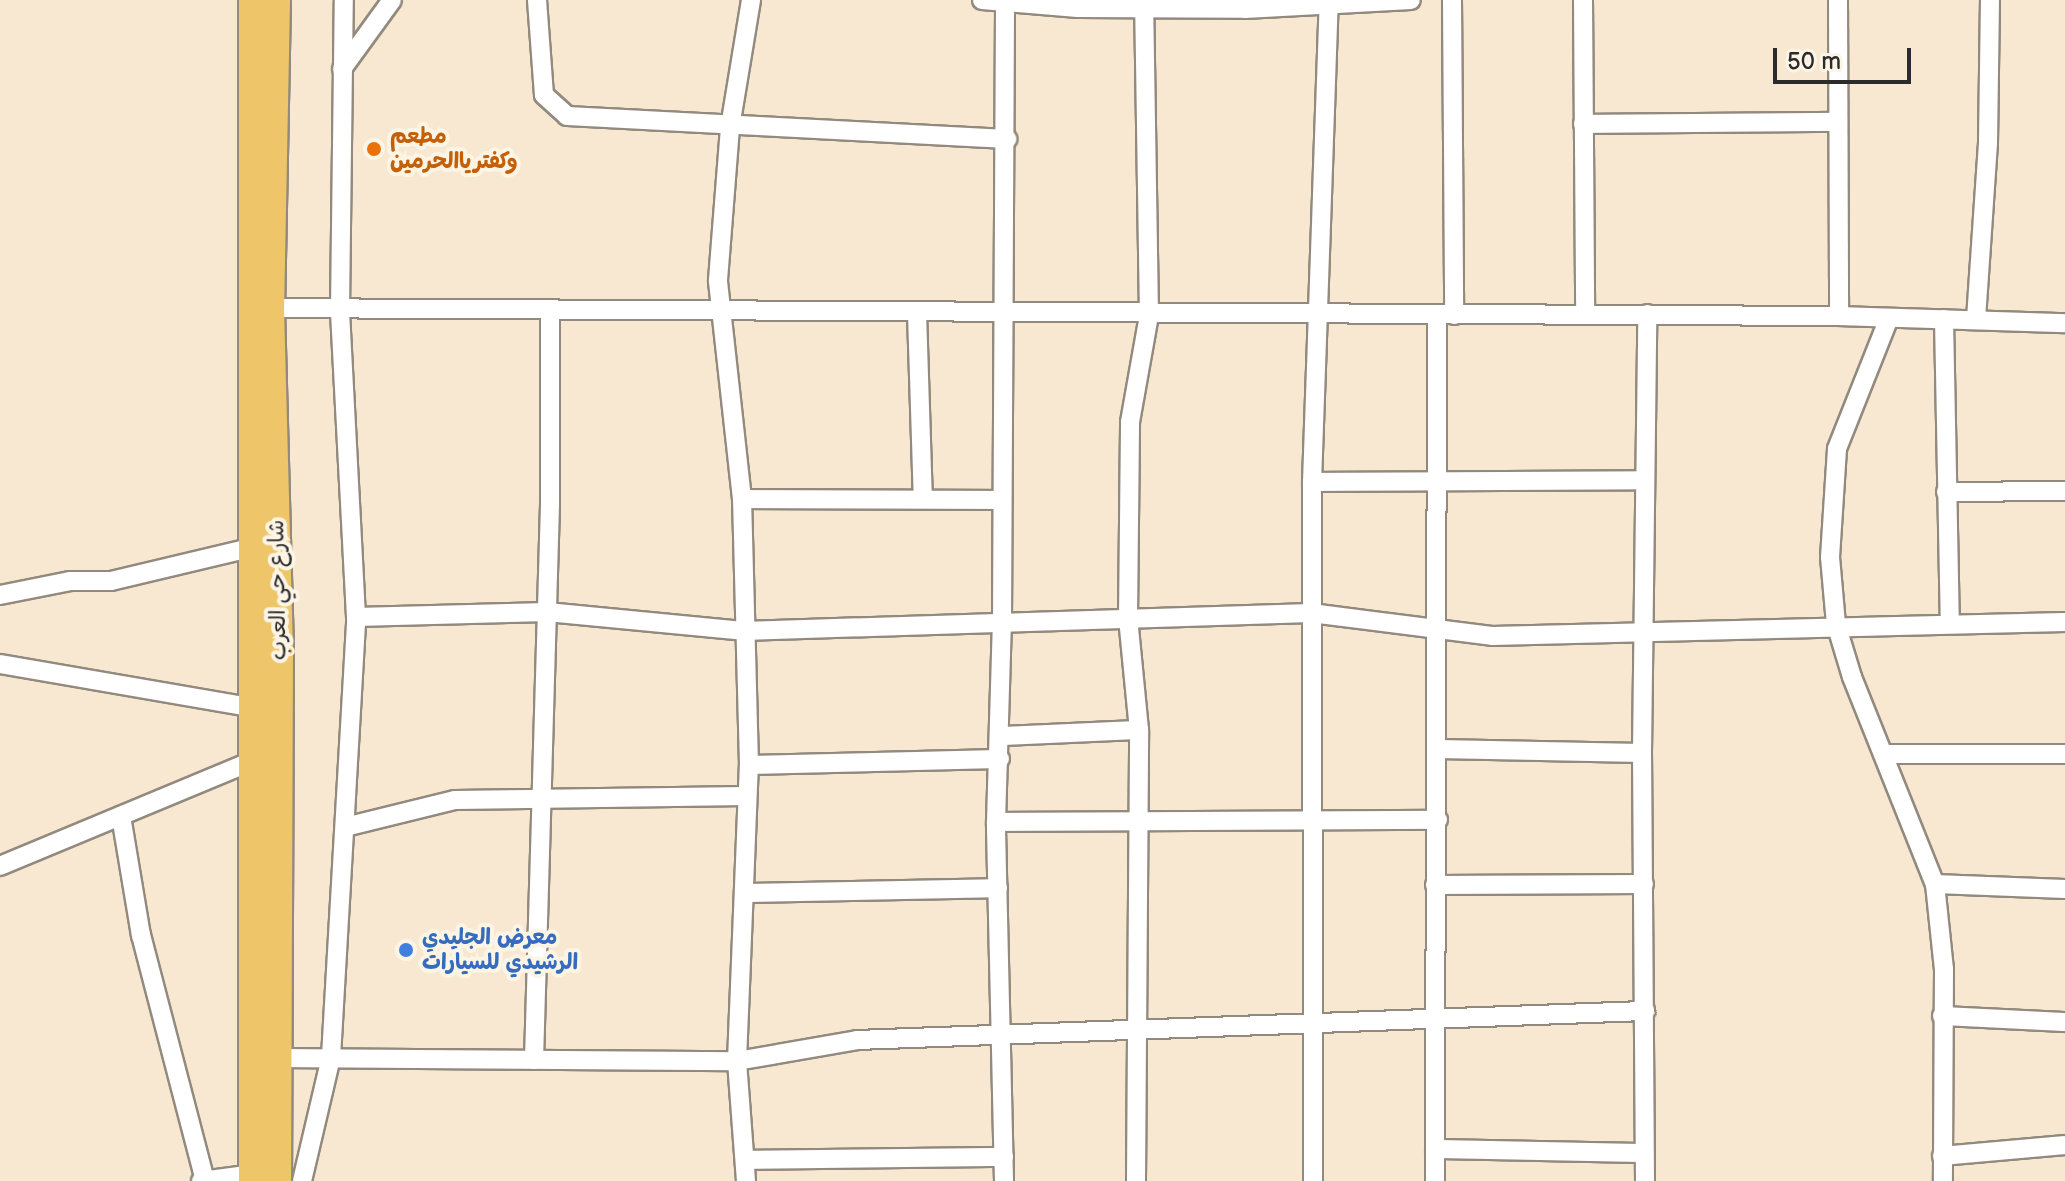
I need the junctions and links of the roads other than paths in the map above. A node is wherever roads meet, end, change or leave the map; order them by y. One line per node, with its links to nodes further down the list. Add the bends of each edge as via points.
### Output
1 (253, 0): 21 (main road, شارع حي العرب)
2 (276, 0): 21 (main road, شارع حي العرب)
3 (344, 0): 16 (street)
4 (392, 0): 16 (street)
5 (537, 0): 19 (street, via 544,95 556,111)
6 (751, 0): 19 (street)
7 (982, 0): 13 (street)
8 (1411, 0): 14 (street)
9 (1452, 0): 29 (street)
10 (1583, 0): 18 (street)
11 (1838, 0): 17 (street)
12 (1990, 0): 35 (street, via 1988,142)
13 (1005, 1): 15 (street); 20 (street)
14 (1329, 3): 15 (street); 31 (street)
15 (1144, 4): 28 (street)
16 (342, 70): 22 (street)
17 (1837, 122): 18 (street); 32 (street)
18 (1583, 124): 30 (street)
19 (730, 127): 20 (street); 24 (street)
20 (1007, 139): 26 (street)
21 (260, 308): 22 (street); 45 (main road, شارع حي العرب); 59 (main road, شارع حي العرب)
22 (340, 310): 23 (street); 49 (street)
23 (550, 312): 24 (street); 47 (street)
24 (718, 312): 25 (street); 42 (street)
25 (917, 313): 26 (street); 43 (street)
26 (1005, 314): 28 (street); 44 (street)
27 (1647, 314): 30 (street); 32 (street); 37 (street)
28 (1149, 315): 31 (street); 50 (street, via 1130,422)
29 (1446, 315): 30 (street); 31 (street); 39 (street)
30 (1585, 315)
31 (1318, 316): 38 (street)
32 (1839, 316): 33 (street)
33 (1889, 318): 34 (street); 54 (street, via 1837,449 1830,557)
34 (1944, 319): 35 (street); 41 (street)
35 (1976, 319): 36 (street)
36 (2065, 323)
37 (1644, 480): 39 (street); 55 (street)
38 (1312, 482): 39 (street); 48 (street)
39 (1437, 482): 57 (street)
40 (2065, 491): 41 (street)
41 (1946, 492): 52 (street)
42 (742, 499): 43 (street); 56 (street)
43 (923, 499): 44 (street)
44 (1002, 500): 51 (street)
45 (254, 547): 46 (street, via 111,581 70,581); 59 (main road, شارع حي العرب)
46 (0, 595)
47 (547, 612): 49 (street); 56 (street); 71 (street)
48 (1311, 613): 50 (street); 57 (street); 73 (street)
49 (356, 617): 77 (street)
50 (1128, 618): 51 (street); 61 (street)
51 (1002, 622): 56 (street); 62 (street)
52 (1950, 622): 53 (street); 54 (street)
53 (2065, 622)
54 (1836, 624): 55 (street); 65 (street)
55 (1647, 630): 57 (street, via 1492,636); 64 (street)
56 (743, 631): 69 (street)
57 (1435, 632): 63 (street)
58 (0, 664): 60 (street)
59 (267, 676): 60 (main road, شارع حي العرب); 93 (main road, شارع حي العرب)
60 (254, 708): 68 (main road, شارع حي العرب)
61 (1139, 730): 62 (street); 76 (street)
62 (1001, 736): 67 (street)
63 (1438, 749): 64 (street); 74 (street)
64 (1642, 753): 79 (street)
65 (1883, 754): 66 (street); 80 (street)
66 (2065, 754)
67 (1000, 759): 69 (street); 75 (street)
68 (252, 761): 72 (street); 102 (main road, شارع حي العرب)
69 (749, 765): 70 (street)
70 (747, 796): 71 (street); 84 (street)
71 (542, 798): 77 (street, via 430,803); 94 (street)
72 (121, 816): 78 (street); 103 (street, via 141,935)
73 (1311, 820): 74 (street); 76 (street); 89 (street)
74 (1438, 820): 81 (street)
75 (996, 822): 76 (street); 82 (street)
76 (1136, 822): 90 (street)
77 (345, 827): 92 (street)
78 (0, 866)
79 (1644, 884): 81 (street); 85 (street)
80 (1935, 884): 83 (street); 86 (street, via 1944,969)
81 (1435, 885): 87 (street)
82 (998, 888): 84 (street); 91 (street)
83 (2065, 889)
84 (744, 893): 95 (street)
85 (1645, 1011): 87 (street); 98 (street)
86 (1942, 1016): 88 (street); 99 (street)
87 (1435, 1019): 89 (street); 97 (street)
88 (2065, 1022)
89 (1310, 1027): 90 (street); 108 (street)
90 (1138, 1028): 91 (street); 107 (street)
91 (1000, 1035): 95 (street, via 857,1040); 100 (street)
92 (331, 1057): 93 (street); 94 (street); 104 (street)
93 (275, 1058): 102 (main road, شارع حي العرب)
94 (534, 1060): 95 (street)
95 (737, 1061): 101 (street)
96 (2065, 1145): 99 (street)
97 (1435, 1149): 98 (street); 109 (street)
98 (1644, 1153): 110 (street)
99 (1942, 1156): 111 (street)
100 (1004, 1157): 101 (street); 106 (street)
101 (745, 1160): 105 (street)
102 (261, 1179): 103 (street)
103 (203, 1181)
104 (302, 1181)
105 (746, 1181)
106 (1004, 1181)
107 (1136, 1181)
108 (1313, 1181)
109 (1435, 1181)
110 (1645, 1181)
111 (1943, 1181)

